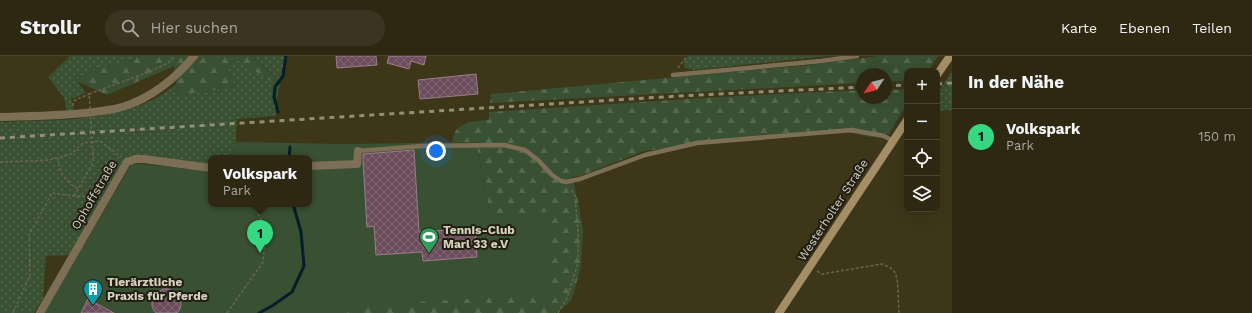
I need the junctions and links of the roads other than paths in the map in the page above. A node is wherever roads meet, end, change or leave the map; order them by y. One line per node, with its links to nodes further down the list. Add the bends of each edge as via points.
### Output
1 (194, 56): 6 (street, via 170,81 146,97 122,107 75,115)
2 (857, 56): 5 (lane)
3 (948, 59): 4 (main road)
4 (940, 71)
5 (673, 75)
6 (0, 117)
7 (904, 124): 8 (main road, Westerholter Straße)
8 (893, 141): 9 (lane, via 884,136 852,130 697,143 645,156 566,182 552,175 525,150 504,146 422,146); 13 (main road, Westerholter Straße)
9 (358, 151): 10 (street, via 357,164)
10 (312, 166)
11 (208, 168): 12 (street, Ophoffstraße, via 144,159 127,162)
12 (40, 313)
13 (779, 313)

